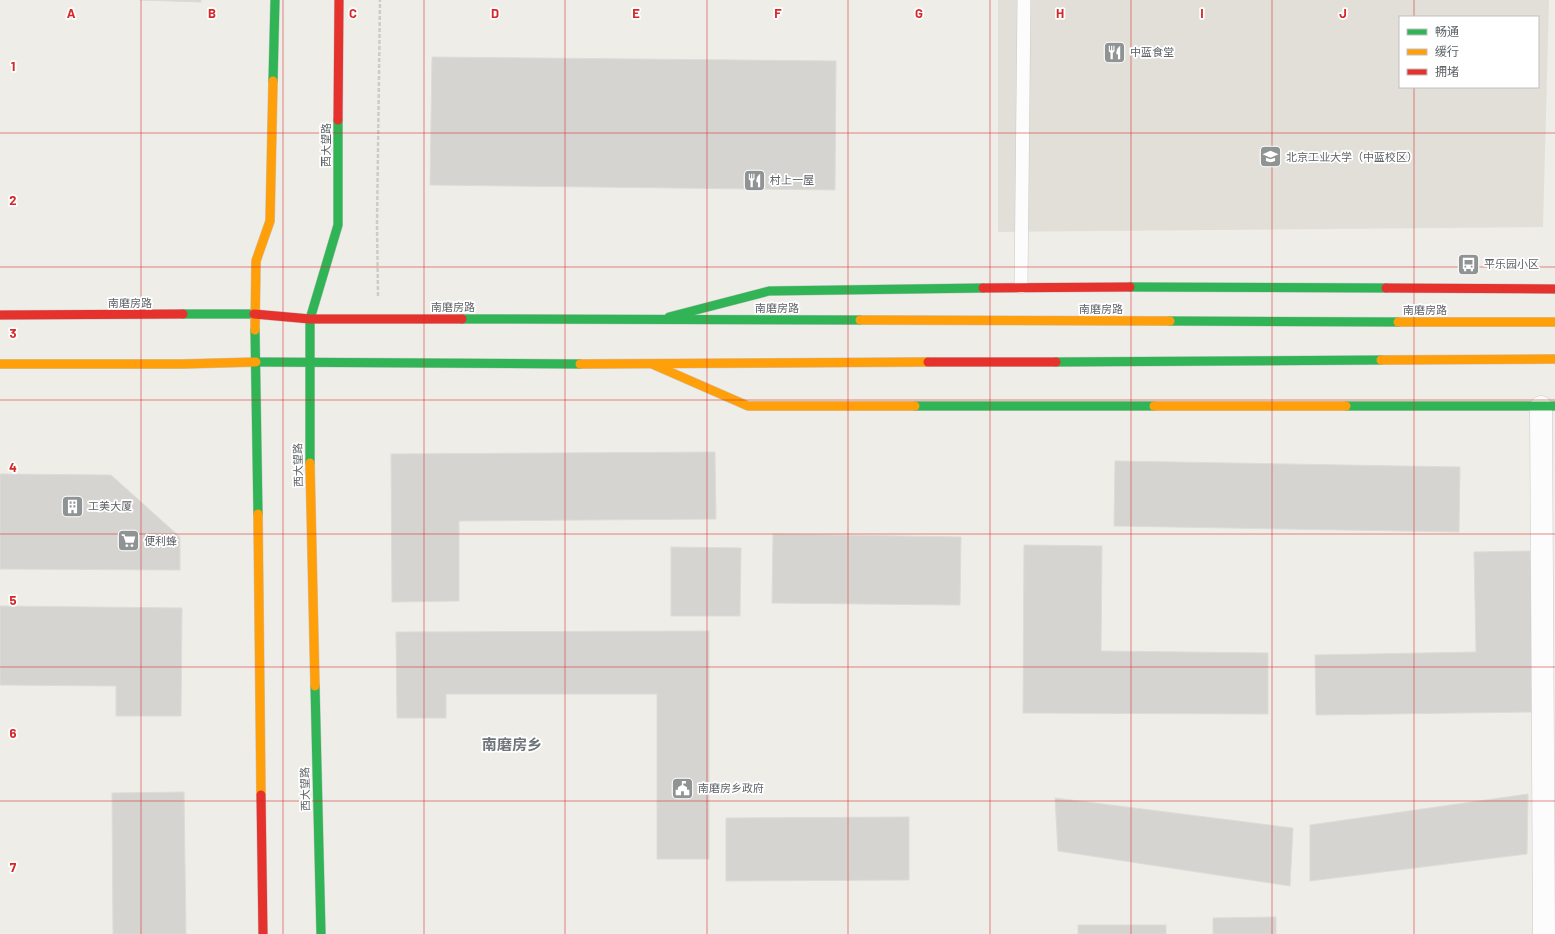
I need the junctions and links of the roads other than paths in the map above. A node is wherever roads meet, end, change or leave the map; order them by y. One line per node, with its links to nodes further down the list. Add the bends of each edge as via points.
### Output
1 (274, 0): 6 (main road, via 270,221 256,261)
2 (339, 0): 8 (main road, 西大望路, via 338,225)
3 (1024, 0): 4 (lane)
4 (1021, 287): 5 (main road); 9 (main road, via 769,291)
5 (1555, 289)
6 (254, 314): 7 (main road, 南磨房路); 8 (main road, 南磨房路); 12 (main road)
7 (0, 315)
8 (310, 319): 9 (main road, 南磨房路); 13 (main road, 西大望路)
9 (658, 320): 10 (main road, 南磨房路)
10 (1555, 322)
11 (1555, 359): 15 (main road)
12 (256, 362): 13 (main road); 14 (main road); 17 (main road)
13 (310, 362): 15 (main road); 18 (main road, 西大望路)
14 (0, 364)
15 (652, 364): 16 (main road, via 748,406)
16 (1548, 406): 19 (street)
17 (263, 934)
18 (321, 934)
19 (1544, 934)

